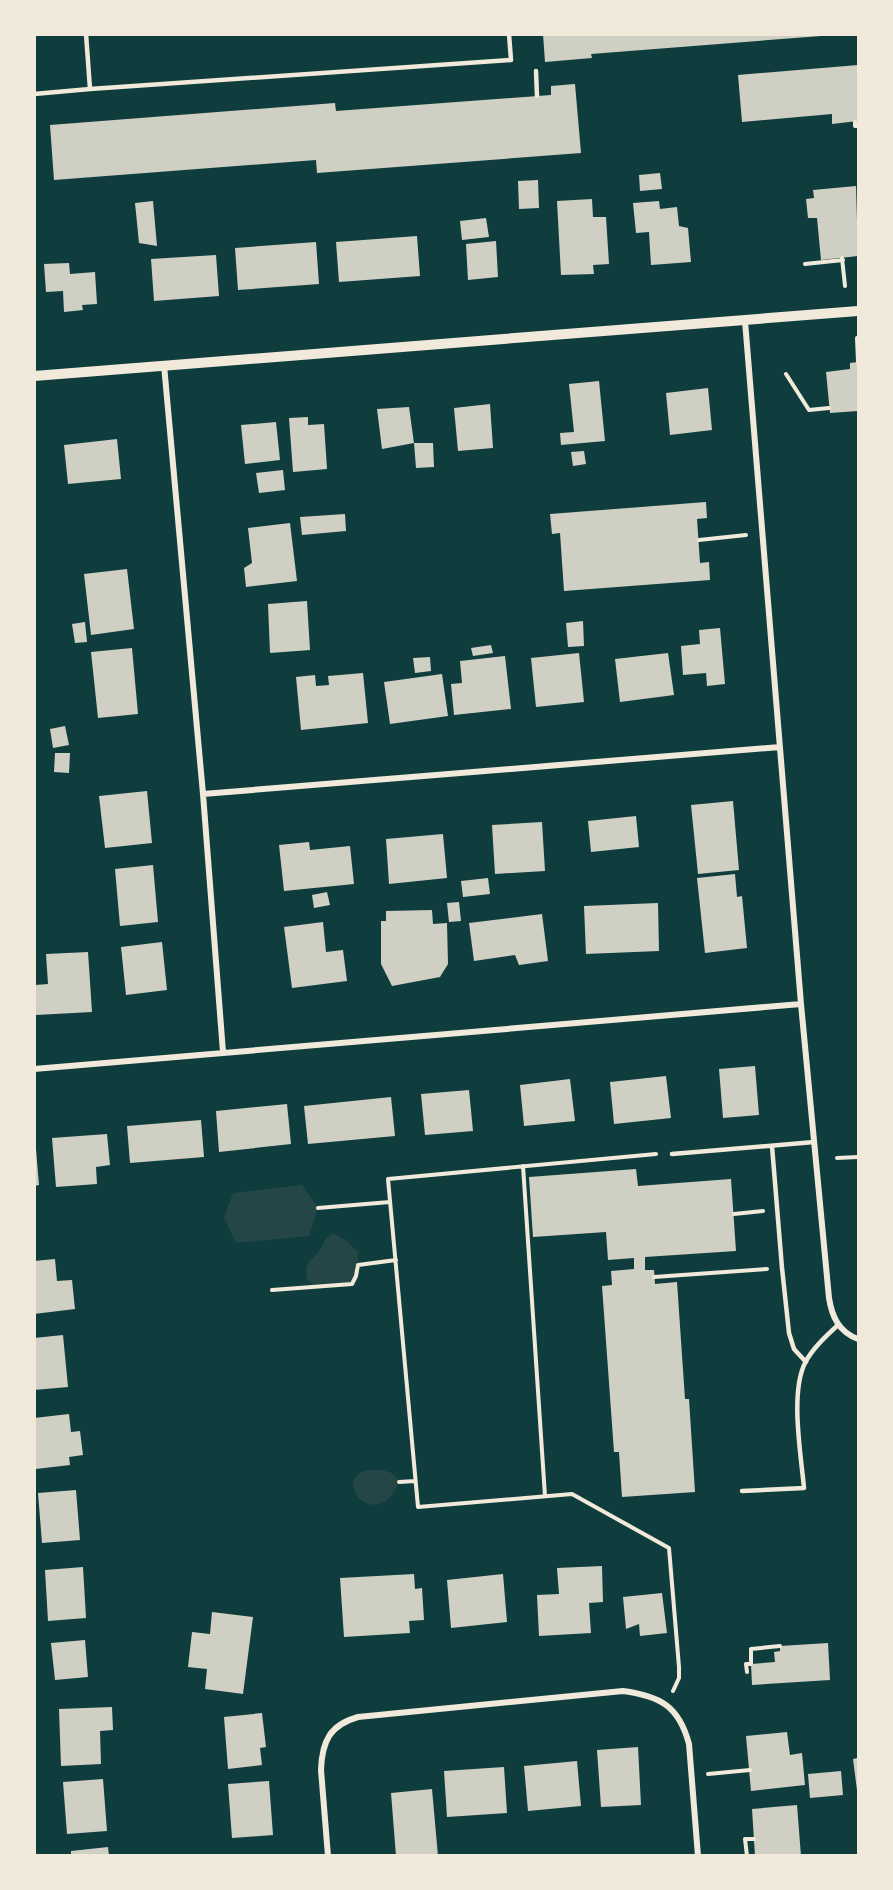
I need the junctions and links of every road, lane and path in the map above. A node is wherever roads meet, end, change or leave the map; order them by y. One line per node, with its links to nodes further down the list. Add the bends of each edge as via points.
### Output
1 (86, 34): 4 (lane)
2 (509, 34): 4 (lane, via 511,60)
3 (536, 71): 6 (lane)
4 (90, 89): 5 (lane)
5 (34, 94)
6 (537, 96)
7 (805, 264): 8 (path, via 842,259)
8 (845, 286)
9 (858, 311): 10 (street)
10 (745, 321): 13 (street); 17 (street)
11 (857, 338): 12 (path)
12 (858, 362)
13 (164, 365): 15 (street); 20 (street)
14 (786, 374): 16 (path, via 809,410)
15 (34, 376)
16 (829, 408)
17 (762, 533): 18 (path); 19 (street)
18 (699, 540)
19 (780, 747): 20 (street); 21 (street)
20 (203, 794): 22 (street)
21 (801, 1004): 22 (street); 24 (street)
22 (223, 1052): 23 (street)
23 (34, 1069)
24 (814, 1142): 25 (lane); 39 (street, via 829,1298)
25 (772, 1146): 27 (lane); 41 (lane, via 789,1333 794,1349)
26 (656, 1154): 30 (path)
27 (672, 1154)
28 (858, 1157): 29 (path)
29 (837, 1158)
30 (523, 1166): 31 (path, via 388,1179); 45 (path)
31 (390, 1202): 32 (path); 35 (path)
32 (318, 1208)
33 (750, 1212): 34 (path)
34 (734, 1214)
35 (396, 1260): 38 (path, via 358,1265 352,1284); 42 (path)
36 (753, 1270): 37 (path)
37 (654, 1277)
38 (272, 1290)
39 (838, 1325): 40 (street); 41 (lane)
40 (858, 1338)
41 (806, 1362): 44 (lane, via 801,1372 798,1418 804,1488)
42 (415, 1481): 43 (path); 45 (path, via 418,1507)
43 (399, 1482)
44 (742, 1491)
45 (545, 1496): 48 (path, via 572,1494 669,1548 679,1667)
46 (780, 1646): 47 (path, via 751,1649)
47 (747, 1672)
48 (672, 1692)
49 (750, 1770): 50 (path)
50 (692, 1776): 52 (street, via 688,1744 677,1715 642,1693 623,1691 358,1717 336,1726 321,1756); 53 (street)
51 (754, 1839): 54 (path, via 745,1839)
52 (328, 1856)
53 (698, 1856)
54 (747, 1856)

